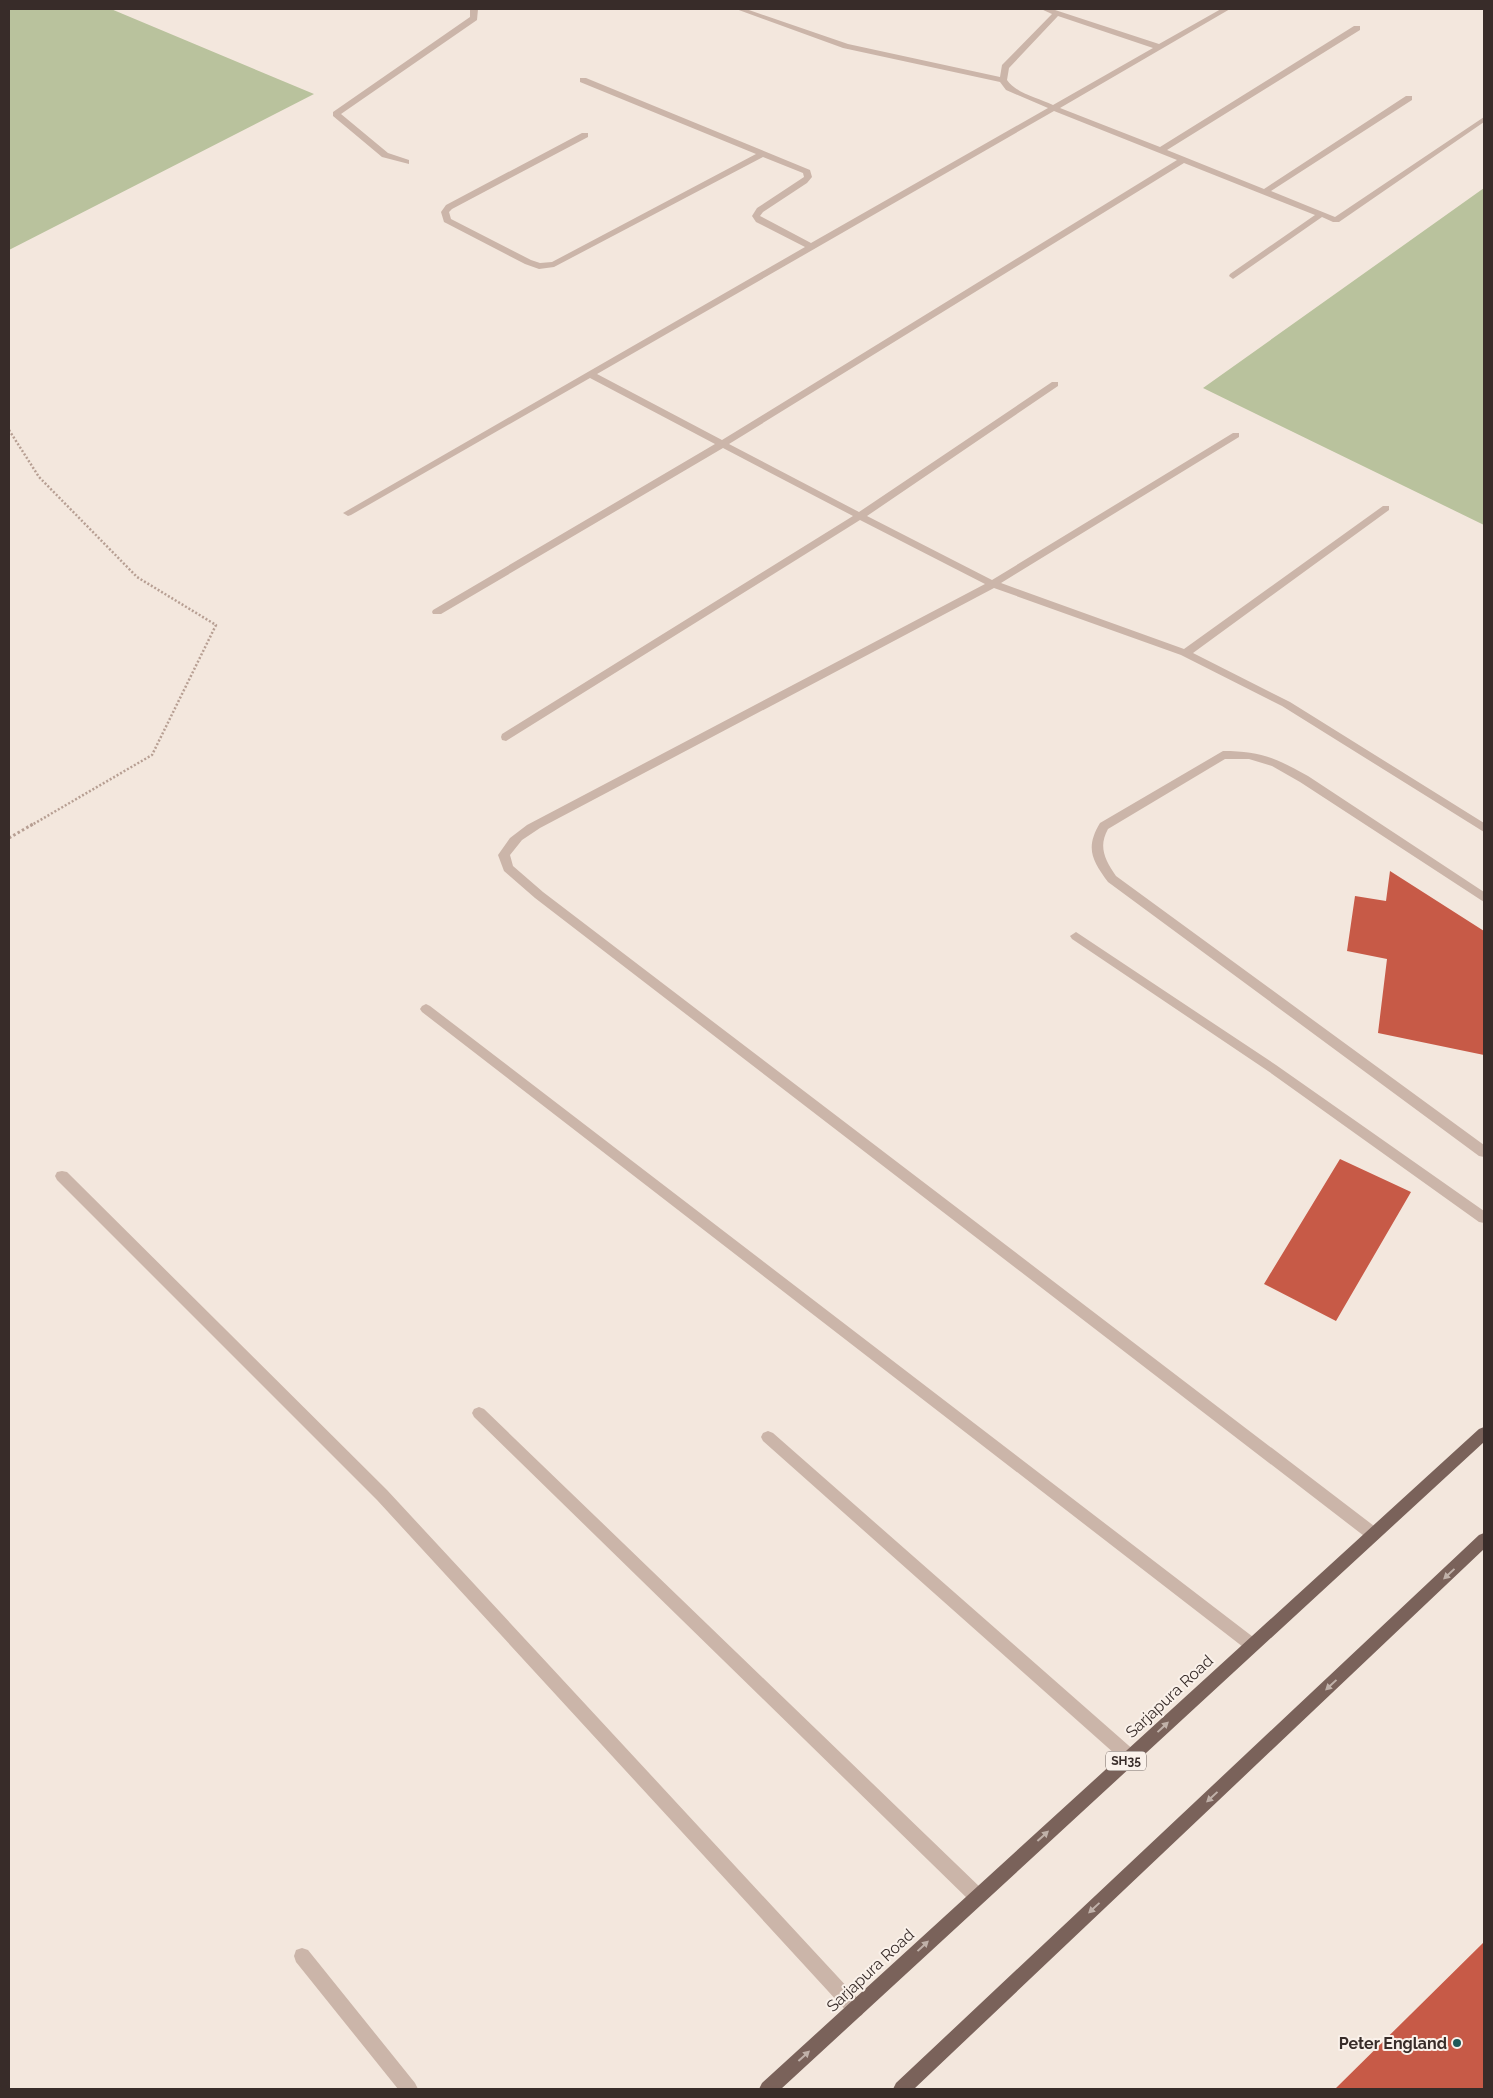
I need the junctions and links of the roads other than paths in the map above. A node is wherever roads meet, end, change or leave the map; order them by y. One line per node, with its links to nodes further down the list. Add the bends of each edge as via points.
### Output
1 (474, 9): 17 (street, via 474,18 336,114 385,154)
2 (740, 9): 9 (street, via 846,46)
3 (1045, 9): 5 (street)
4 (1226, 9): 7 (street)
5 (1057, 13): 7 (street); 9 (street, via 1005,67)
6 (1358, 28): 14 (street)
7 (1159, 47): 11 (street)
8 (583, 80): 15 (street)
9 (1003, 80): 11 (street, via 1008,88)
10 (1409, 98): 18 (street)
11 (1054, 108): 14 (street); 20 (street)
12 (1484, 119): 19 (street, via 1336,220)
13 (585, 135): 15 (street, via 448,207 445,212 447,220 528,262 539,266 554,264)
14 (1161, 150): 16 (street)
15 (761, 155): 20 (street, via 807,172 808,177 756,216)
16 (1184, 159): 18 (street); 25 (street)
17 (406, 162)
18 (1265, 192): 19 (street)
19 (1321, 214): 21 (street)
20 (812, 247): 22 (street)
21 (1233, 276)
22 (590, 374): 25 (street); 27 (street)
23 (1055, 384): 28 (street)
24 (1236, 435): 29 (street)
25 (722, 444): 28 (street); 30 (street)
26 (1386, 508): 31 (street)
27 (348, 513)
28 (860, 516): 29 (street); 32 (street)
29 (993, 584): 31 (street); 43 (street, via 536,824 510,844 504,856 508,868 538,895)
30 (437, 612)
31 (1185, 653): 33 (street, via 1286,704)
32 (506, 737)
33 (1484, 828)
34 (1484, 898): 37 (street, via 1304,779 1276,763 1249,756 1223,755 1104,826 1097,837 1096,854 1112,879)
35 (1076, 936): 39 (street, via 1272,1068)
36 (426, 1009): 45 (street)
37 (1484, 1152)
38 (62, 1176): 49 (street, via 382,1495)
39 (1484, 1218)
40 (479, 1412): 47 (street)
41 (1484, 1433): 43 (main road, Sarjapura Road / SH35)
42 (768, 1437): 46 (street)
43 (1373, 1534): 45 (main road, Sarjapura Road / SH35)
44 (1484, 1540): 52 (main road, one-way to 52)
45 (1252, 1645): 46 (main road, Sarjapura Road / SH35, one-way to 45)
46 (1130, 1757): 47 (main road, Sarjapura Road / SH35, one-way to 46)
47 (977, 1896): 49 (main road, Sarjapura Road / SH35, one-way to 47)
48 (302, 1956): 50 (street)
49 (856, 2009): 51 (main road, Sarjapura Road / SH35, one-way to 49)
50 (409, 2089)
51 (768, 2089)
52 (902, 2089)

